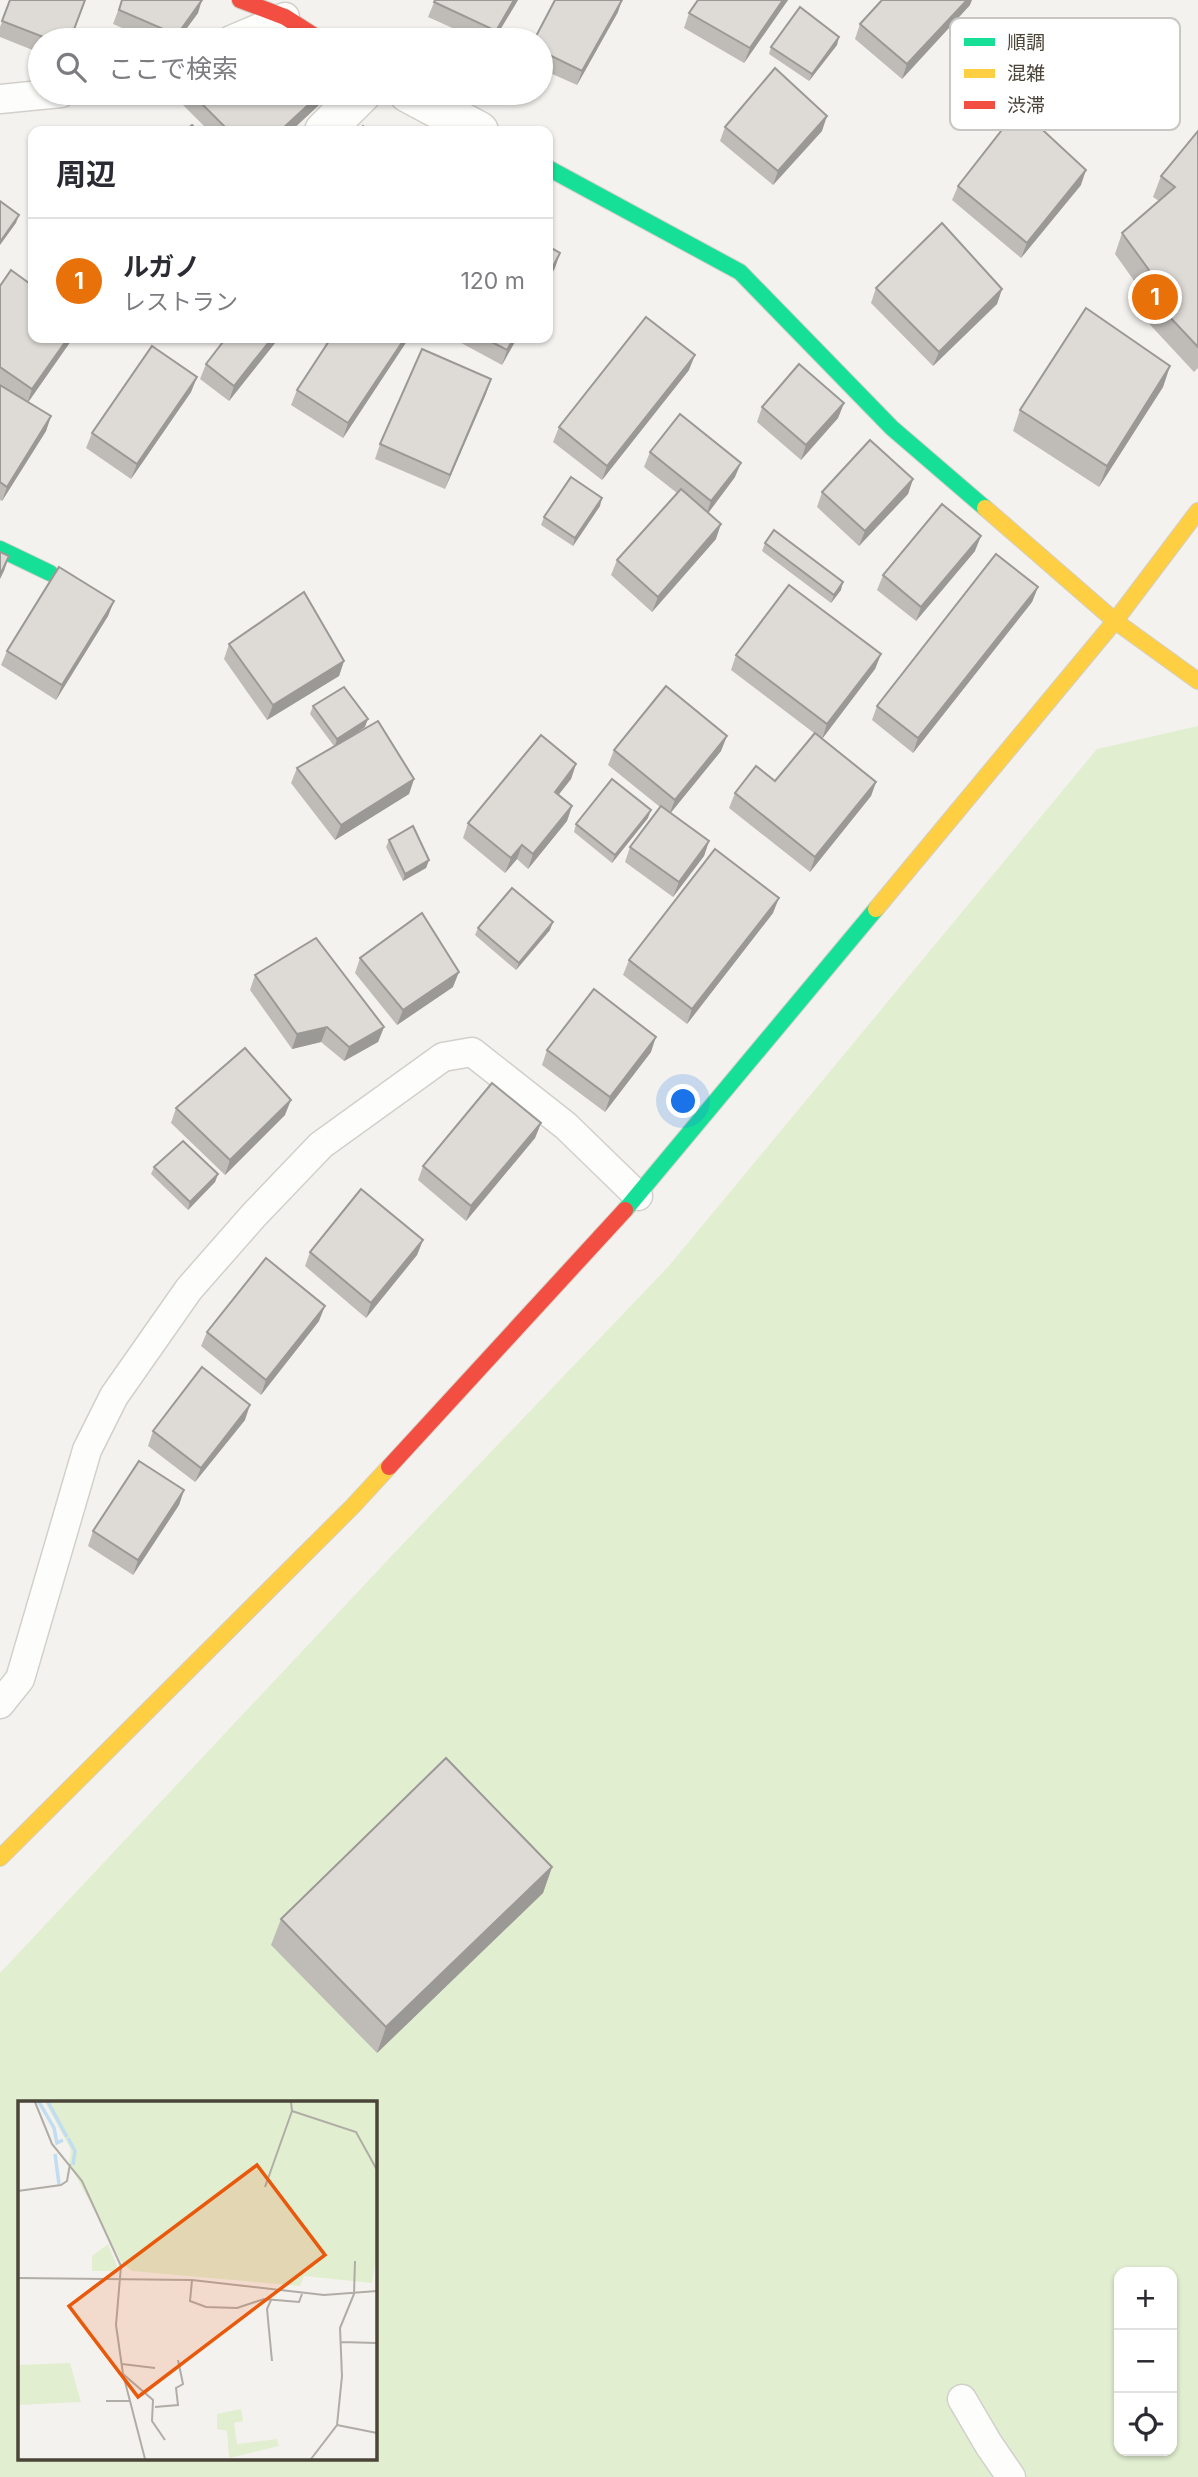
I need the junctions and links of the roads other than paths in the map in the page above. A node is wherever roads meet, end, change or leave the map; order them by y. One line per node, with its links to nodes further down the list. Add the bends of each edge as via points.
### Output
1 (240, 0): 2 (street)
2 (285, 17): 3 (lane); 4 (street)
3 (259, 28)
4 (302, 28)
5 (28, 96): 6 (lane)
6 (0, 99)
7 (350, 105): 9 (street)
8 (430, 105): 10 (street)
9 (329, 126)
10 (470, 126)
11 (553, 171): 15 (street, via 740,272 892,428)
12 (1198, 511): 15 (street)
13 (0, 549): 14 (street)
14 (50, 573)
15 (1115, 621): 16 (street); 17 (street)
16 (1198, 681)
17 (639, 1196): 18 (lane, via 566,1126 472,1052 443,1057 321,1145 188,1289 114,1396 87,1450 20,1679); 19 (street, via 353,1506)
18 (0, 1704)
19 (0, 1858)
20 (962, 2399): 21 (lane)
21 (1011, 2477)

